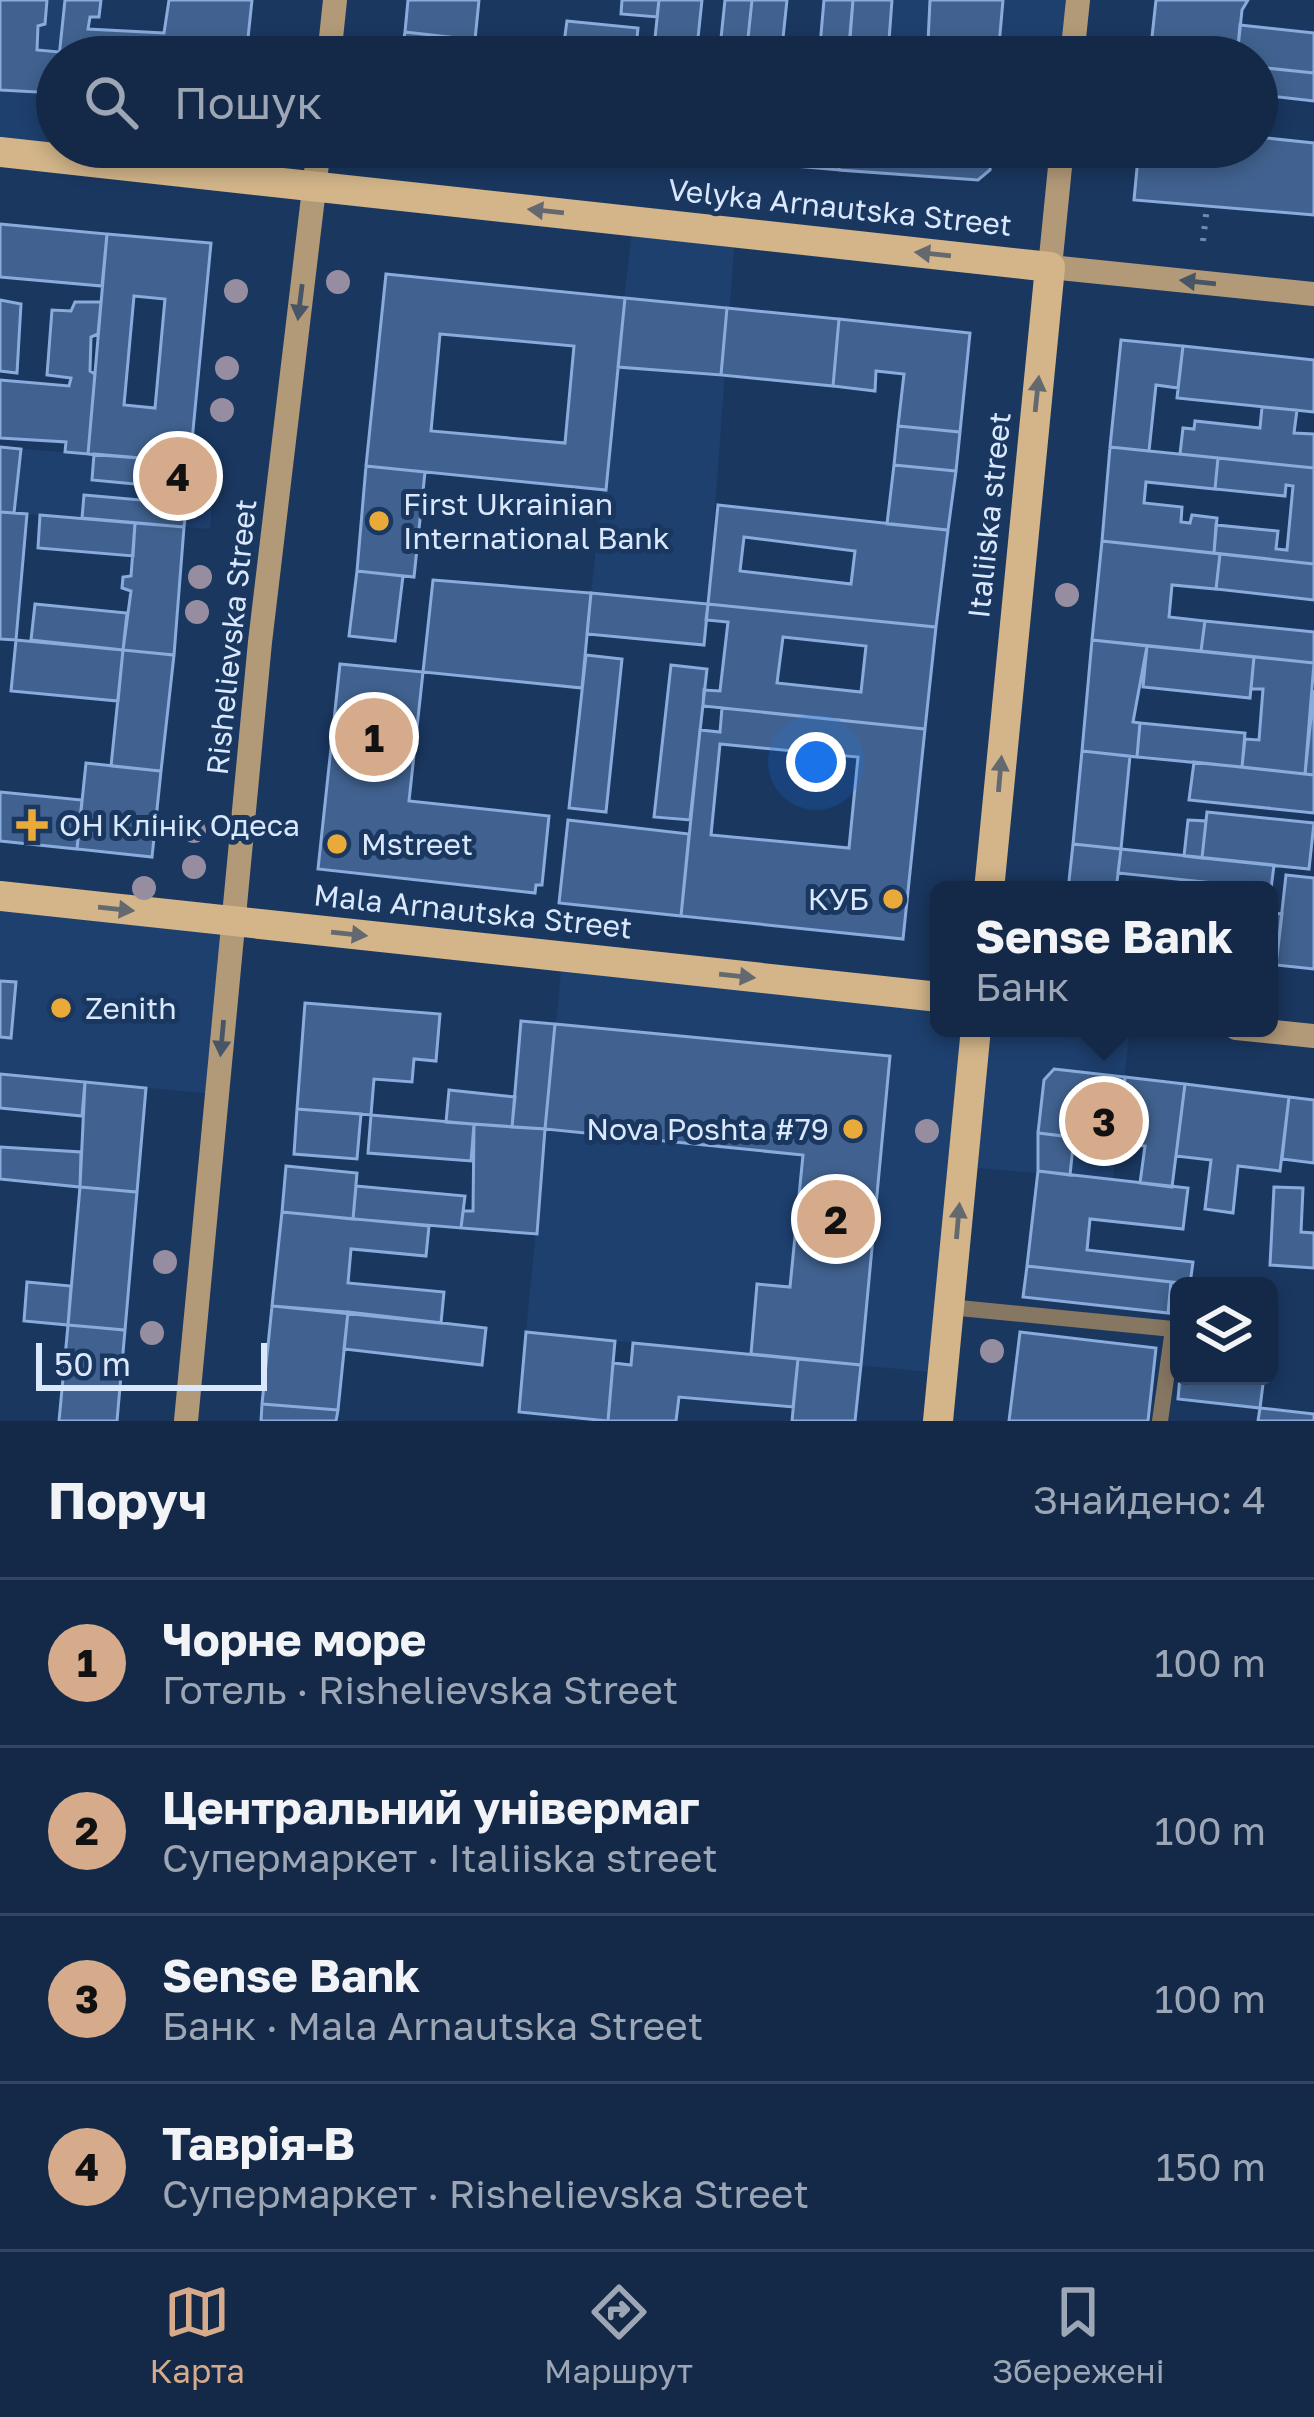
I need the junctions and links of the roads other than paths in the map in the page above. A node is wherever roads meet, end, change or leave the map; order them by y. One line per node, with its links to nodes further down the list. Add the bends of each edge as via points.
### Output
1 (335, 0): 3 (main road)
2 (1078, 0): 4 (main road)
3 (331, 36)
4 (1074, 36)
5 (0, 152): 6 (main road, Velyka Arnautska Street)
6 (36, 156)
7 (148, 168): 10 (main road, Velyka Arnautska Street)
8 (317, 168): 10 (main road, Rishelievska Street)
9 (1060, 168): 11 (main road, Italiiska street)
10 (315, 186): 11 (main road, Velyka Arnautska Street, one-way to 10); 15 (main road, Rishelievska Street, one-way to 15)
11 (1050, 267): 12 (main road, Velyka Arnautska Street, one-way to 11); 13 (main road, Italiiska street, one-way to 11)
12 (1314, 294)
13 (990, 881)
14 (0, 896): 15 (main road, Mala Arnautska Street, one-way to 15)
15 (232, 921): 16 (main road, Mala Arnautska Street, one-way to 16); 21 (main road, Rishelievska Street, one-way to 21)
16 (930, 996)
17 (1278, 1032): 18 (main road)
18 (1314, 1036)
19 (975, 1037): 20 (main road, one-way to 19)
20 (950, 1307): 22 (main road); 23 (lane, via 1173,1329)
21 (186, 1421)
22 (938, 1421)
23 (1160, 1421)

